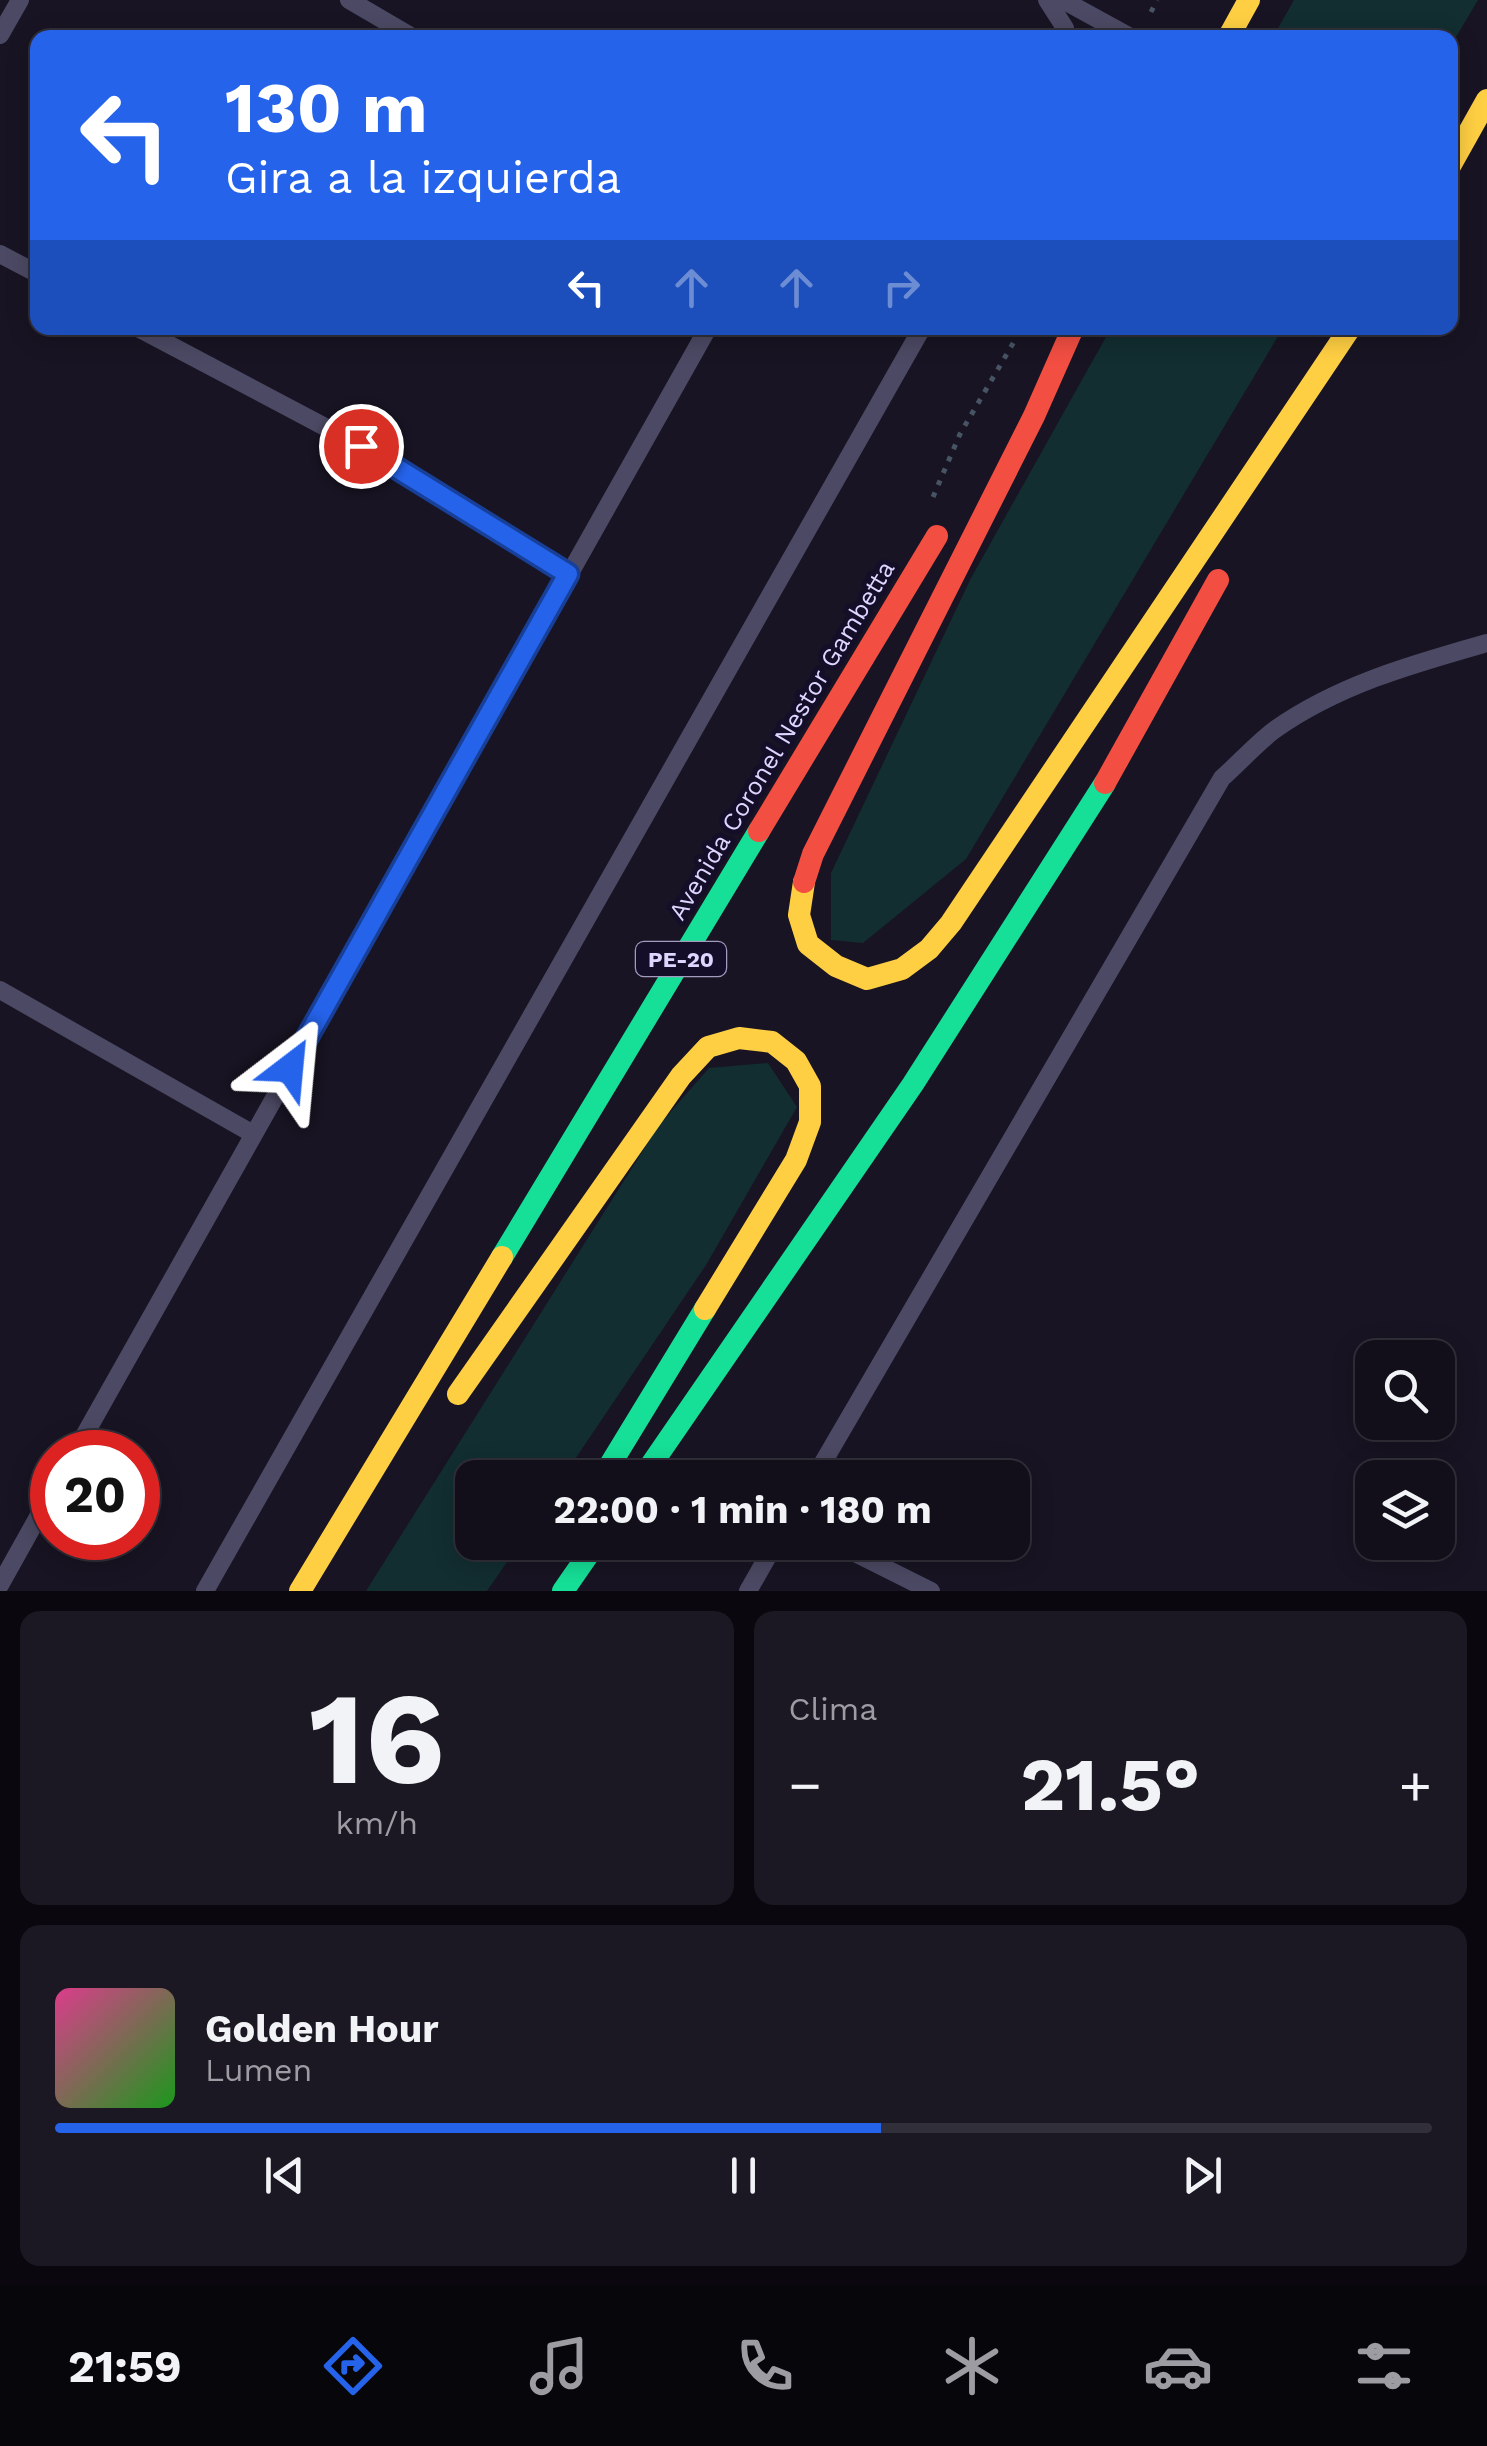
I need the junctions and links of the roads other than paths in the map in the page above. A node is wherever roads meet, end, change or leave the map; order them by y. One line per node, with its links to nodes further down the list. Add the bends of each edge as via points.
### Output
1 (20, 0): 10 (lane)
2 (349, 0): 6 (lane)
3 (1047, 0): 7 (lane)
4 (1063, 0): 8 (lane)
5 (1250, 0): 9 (highway)
6 (400, 30)
7 (1065, 30)
8 (1117, 30)
9 (1233, 30)
10 (0, 35)
11 (1487, 100): 12 (highway)
12 (1458, 152)
13 (0, 254): 14 (lane)
14 (30, 270)
15 (151, 335): 26 (lane, via 361,446)
16 (704, 335): 26 (lane)
17 (918, 335): 42 (lane)
18 (1058, 335): 22 (highway)
19 (1070, 335): 20 (highway, via 803,885 798,916 808,944 867,979 902,969 951,924)
20 (1345, 335)
21 (1356, 335): 23 (highway)
22 (1010, 413)
23 (1272, 484)
24 (949, 515): 36 (highway, Avenida Coronel Nestor Gambetta / PE-20)
25 (1233, 554): 34 (highway, via 1106,781 913,1084)
26 (568, 574): 29 (lane)
27 (1487, 643): 35 (lane, via 1392,670 1322,701 1272,732 1222,778)
28 (0, 990): 29 (lane)
29 (253, 1134): 31 (lane)
30 (444, 1408): 33 (highway, via 681,1076 708,1047 739,1038 772,1042 796,1060 810,1086 810,1122 796,1160)
31 (86, 1430)
32 (418, 1436): 36 (highway)
33 (613, 1460)
34 (654, 1460)
35 (824, 1460)
36 (352, 1504): 43 (highway, Avenida Coronel Nestor Gambetta / PE-20)
37 (30, 1531): 41 (lane)
38 (585, 1560): 44 (highway)
39 (766, 1560): 45 (lane)
40 (869, 1560): 46 (lane)
41 (0, 1585)
42 (205, 1591)
43 (300, 1591)
44 (564, 1591)
45 (748, 1591)
46 (931, 1591)

